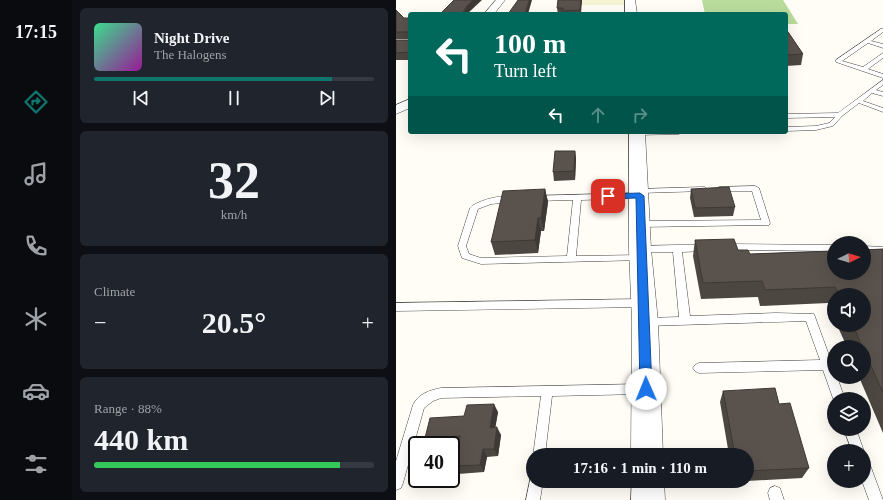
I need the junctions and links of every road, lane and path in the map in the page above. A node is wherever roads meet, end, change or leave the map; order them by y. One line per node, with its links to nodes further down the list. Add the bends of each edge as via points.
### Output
1 (501, 0): 3 (street)
2 (630, 0): 4 (street)
3 (491, 12)
4 (631, 12)
5 (883, 30): 6 (lane)
6 (867, 41): 7 (lane); 9 (lane, via 838,61)
7 (883, 46)
8 (883, 55): 9 (lane)
9 (864, 69): 10 (lane)
10 (883, 76)
11 (883, 82): 12 (lane)
12 (871, 91): 13 (lane); 14 (lane)
13 (883, 94)
14 (858, 101): 17 (lane); 18 (lane)
15 (408, 104): 16 (street)
16 (396, 110)
17 (883, 110)
18 (840, 115): 19 (lane); 20 (lane, via 831,125)
19 (788, 116)
20 (788, 129)
21 (637, 134): 22 (street)
22 (640, 193): 23 (lane); 24 (street); 24 (lane, via 755,188 766,223)
23 (577, 197): 30 (lane); 30 (lane, via 483,202 474,208 462,246 465,256 481,261)
24 (640, 224): 29 (street)
25 (677, 248): 26 (lane); 29 (lane); 33 (lane)
26 (827, 248)
27 (871, 249): 28 (lane)
28 (883, 250)
29 (641, 254): 30 (lane); 32 (street)
30 (571, 259)
31 (396, 308): 32 (lane)
32 (644, 313): 33 (lane); 36 (street)
33 (685, 320): 34 (lane, via 810,317)
34 (827, 365): 35 (lane)
35 (699, 368)
36 (646, 389): 37 (lane); 39 (street)
37 (547, 392): 38 (lane); 41 (lane, via 430,395 419,404)
38 (540, 448)
39 (647, 448)
40 (871, 482): 44 (lane)
41 (396, 483)
42 (535, 488): 45 (lane)
43 (648, 488): 46 (street)
44 (878, 497)
45 (533, 500)
46 (648, 500)

